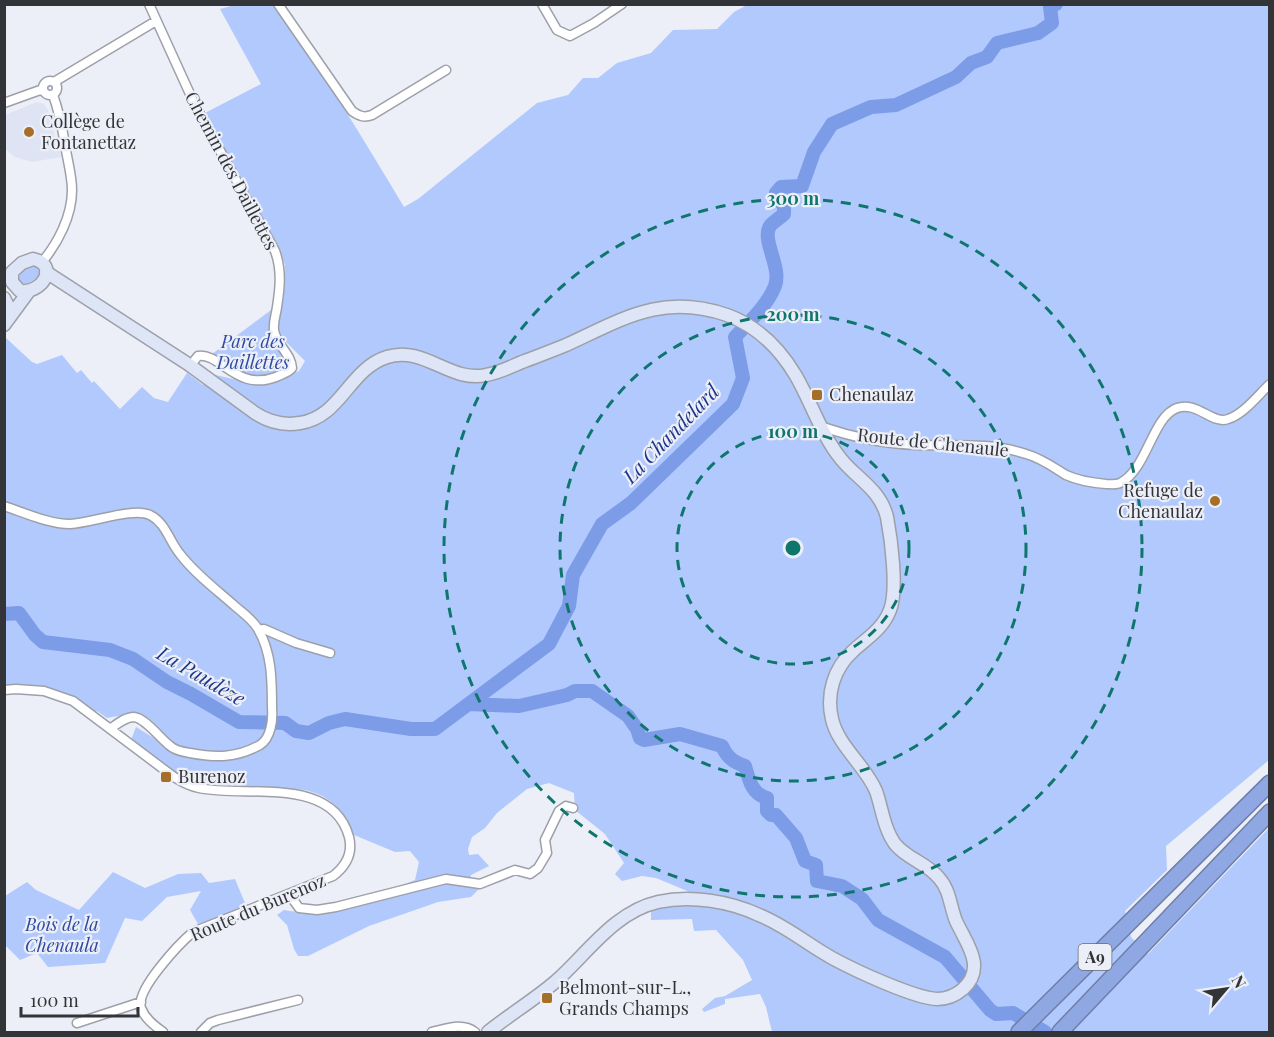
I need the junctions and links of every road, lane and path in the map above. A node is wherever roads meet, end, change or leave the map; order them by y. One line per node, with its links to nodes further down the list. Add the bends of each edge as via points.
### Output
1 (149, 4): 5 (street, Chemin des Daillettes)
2 (278, 4): 6 (street, via 357,115 372,115)
3 (542, 4): 4 (street, via 557,30 570,36)
4 (622, 4)
5 (156, 21): 7 (street); 17 (street, Chemin des Daillettes, via 195,105 275,251 280,282 274,330 292,363 289,372 263,380 242,378 206,356 198,356)
6 (446, 70)
7 (54, 82): 8 (street, via 45,82); 9 (street, via 57,89)
8 (43, 89): 9 (street); 10 (street)
9 (52, 95): 11 (street, via 72,190 63,228)
10 (4, 103)
11 (44, 267): 12 (street, via 46,279); 13 (street, via 33,259 22,263 14,269); 14 (street)
12 (42, 284): 13 (street); 14 (street)
13 (13, 285): 15 (street); 16 (street)
14 (74, 291): 17 (street)
15 (6, 307)
16 (4, 326)
17 (190, 366): 19 (street, via 266,420 293,424 326,412 362,372 389,356 416,356 466,376 490,374 623,317 679,306 734,318 772,344 785,359)
18 (1269, 384): 19 (street, Route de Chenaule, via 1228,419 1220,420 1190,407 1176,408 1164,418 1133,474 1118,484 1069,476 1034,457 985,445 914,445)
19 (823, 427): 36 (street, via 841,459 874,490 884,508 894,591 892,607 882,625 844,659 833,678 833,724 875,788 888,832 897,847 942,880 974,956 970,980 950,997 927,997 831,957 755,912 719,902 676,900 628,914 553,985)
20 (4, 506): 21 (street, via 69,524 134,511 153,516 179,553)
21 (259, 630): 22 (street); 24 (street, via 272,675 269,733 260,744 214,758 171,747 135,717)
22 (330, 653)
23 (4, 690): 24 (street, Route du Burenoz, via 59,695)
24 (110, 729): 28 (street, Route du Burenoz, via 186,784 215,790 298,795 324,803 336,812 351,845 344,868)
25 (1269, 783): 37 (highway, A9)
26 (573, 808): 28 (street, via 566,806 559,811 545,840 547,853 531,874 515,870 480,884 446,879 317,910 300,908)
27 (1269, 812): 38 (highway, A9)
28 (289, 894): 30 (street, Route du Burenoz, via 193,932 147,986)
29 (298, 999): 33 (street, via 218,1020)
30 (141, 1002): 31 (street); 32 (street, via 148,1020)
31 (77, 1023)
32 (164, 1032)
33 (201, 1032)
34 (432, 1032): 35 (street, via 458,1026)
35 (474, 1032)
36 (488, 1032)
37 (1019, 1032)
38 (1060, 1032)

